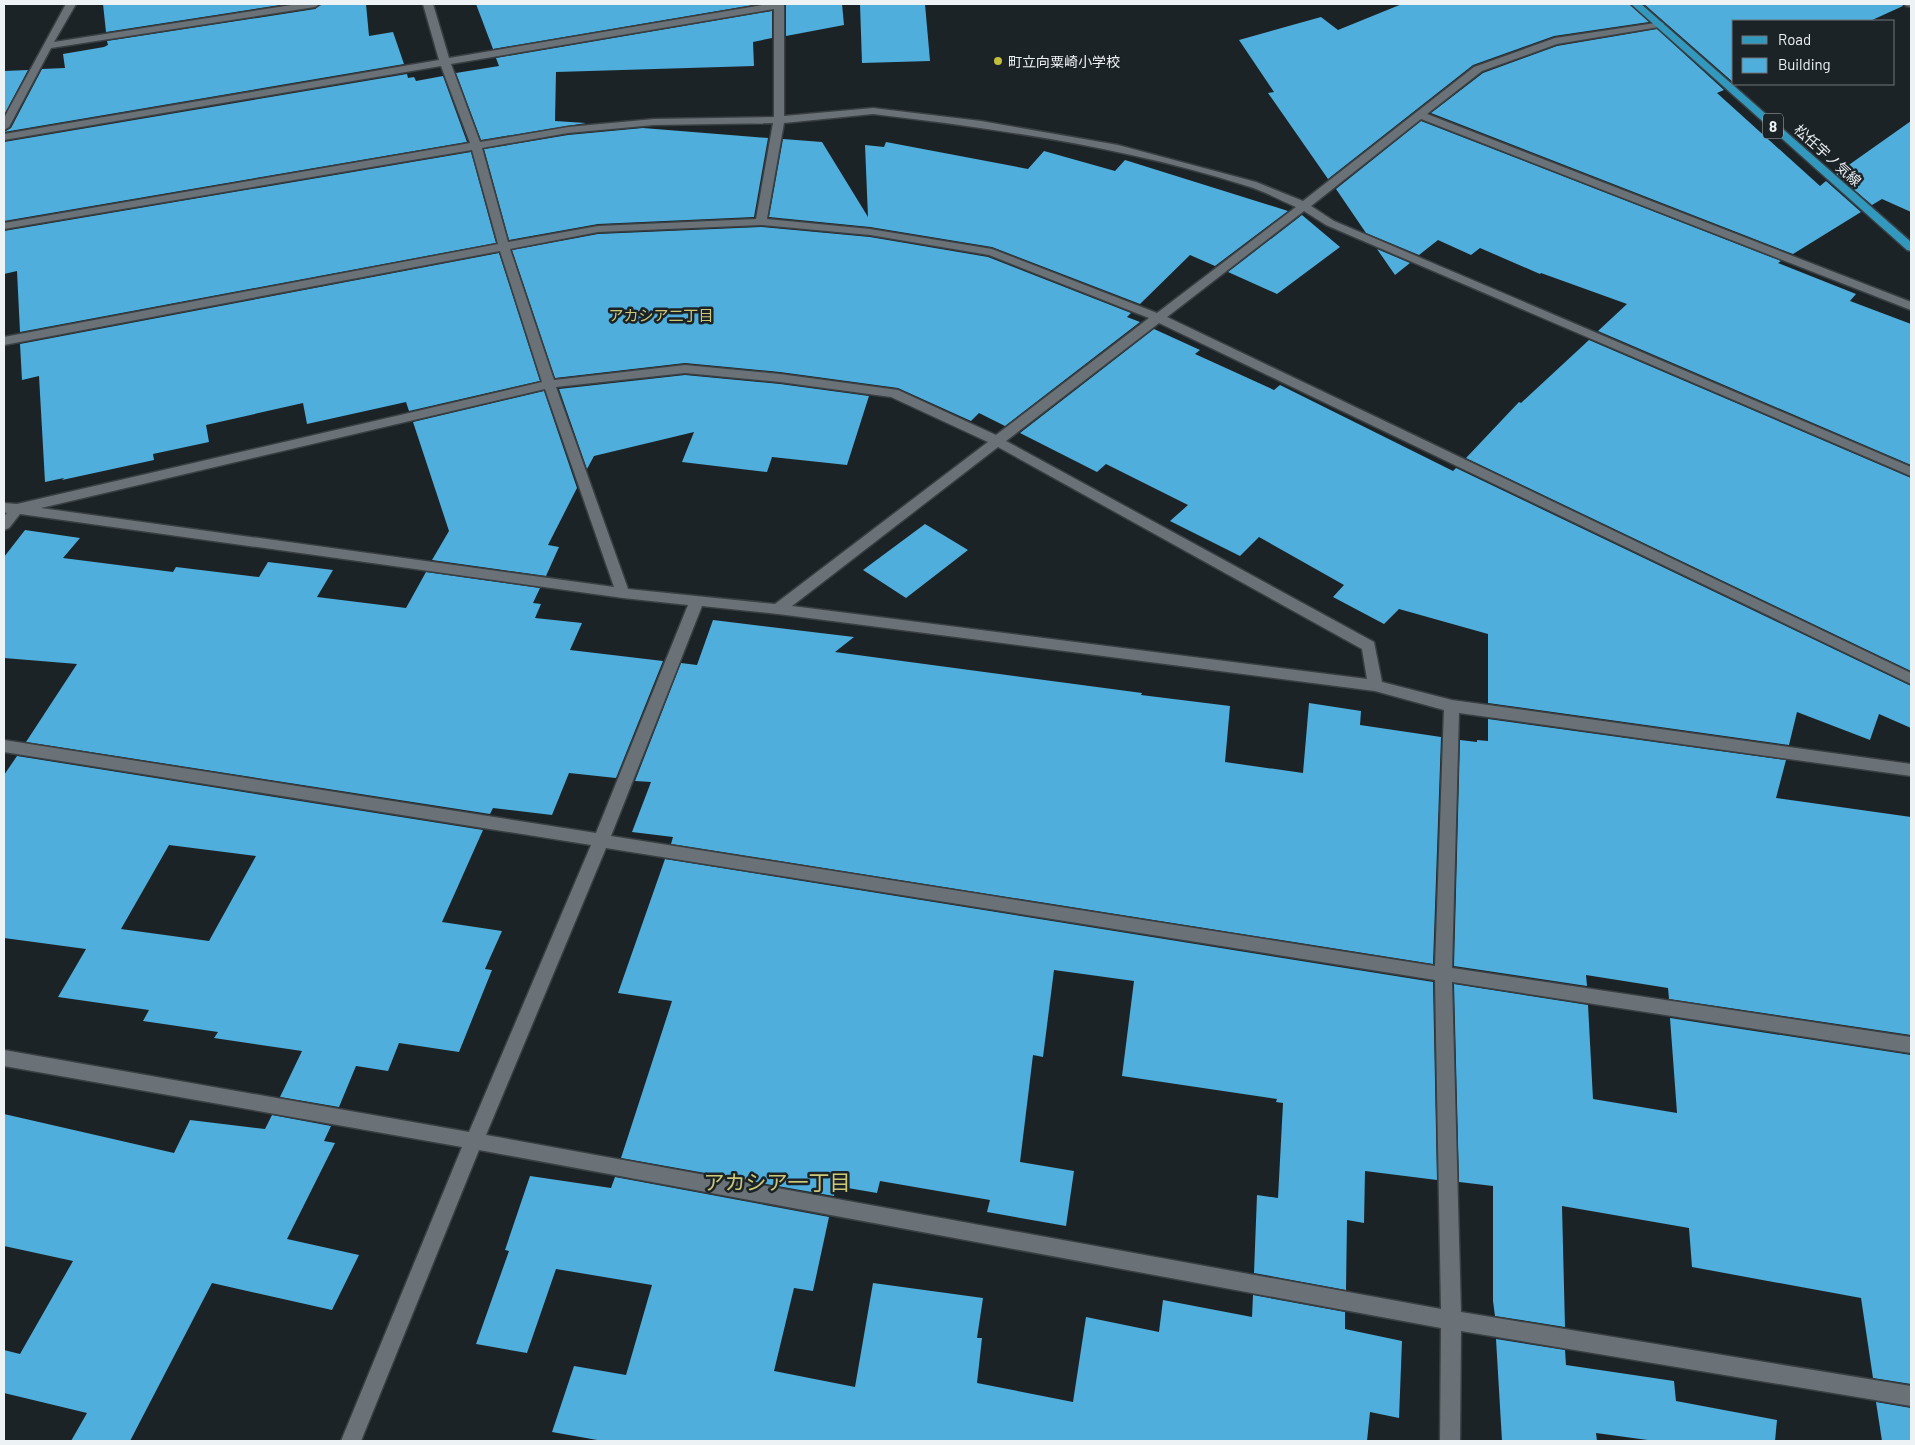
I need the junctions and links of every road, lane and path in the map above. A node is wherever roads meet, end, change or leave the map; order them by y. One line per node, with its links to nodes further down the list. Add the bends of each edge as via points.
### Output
1 (71, 4): 7 (street)
2 (315, 4): 7 (street)
3 (428, 4): 8 (street)
4 (779, 4): 8 (street); 10 (street)
5 (1636, 4): 6 (main road, 松任宇ノ気線 / 8)
6 (1659, 24): 9 (street, via 1555,42 1478,69); 18 (main road, 松任宇ノ気線 / 8)
7 (47, 46): 11 (street)
8 (445, 62): 12 (street); 13 (street)
9 (1421, 116): 14 (street); 19 (street)
10 (779, 120): 13 (street, via 654,122 568,130); 14 (street, via 873,111 981,124 1114,147 1252,184); 15 (street)
11 (4, 127)
12 (4, 137)
13 (476, 145): 16 (street); 17 (street)
14 (1304, 206): 20 (street); 24 (street, via 1330,223)
15 (761, 222): 17 (street, via 598,229); 20 (street, via 870,232 992,252)
16 (4, 226)
17 (504, 246): 21 (street); 22 (street)
18 (1911, 248)
19 (1911, 306)
20 (1159, 318): 23 (street); 30 (street)
21 (4, 341)
22 (549, 384): 23 (street, via 686,369 780,378 894,393); 25 (street); 27 (street)
23 (996, 441): 29 (street); 31 (street, via 1369,646)
24 (1911, 472)
25 (10, 509): 26 (street); 27 (street)
26 (4, 526)
27 (624, 593): 28 (street)
28 (697, 601): 29 (street); 35 (street)
29 (778, 609): 31 (street)
30 (1911, 679)
31 (1375, 686): 32 (street)
32 (1452, 706): 34 (street); 36 (street)
33 (4, 746): 35 (street)
34 (1911, 770)
35 (601, 841): 36 (street); 39 (street)
36 (1443, 974): 37 (street); 40 (street)
37 (1911, 1044)
38 (4, 1058): 39 (street)
39 (474, 1141): 40 (street); 42 (street)
40 (1451, 1320): 41 (street); 43 (street)
41 (1911, 1396)
42 (351, 1441)
43 (1450, 1441)

